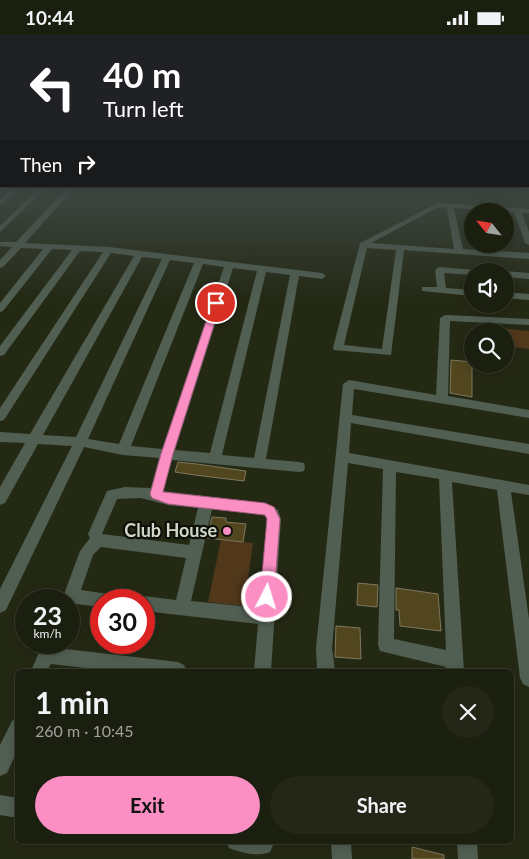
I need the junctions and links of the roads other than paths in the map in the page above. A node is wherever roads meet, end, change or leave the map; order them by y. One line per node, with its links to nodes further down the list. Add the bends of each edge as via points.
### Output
1 (38, 222): 7 (street)
2 (405, 222): 8 (street)
3 (453, 222): 13 (street)
4 (522, 222): 5 (street)
5 (529, 243)
6 (0, 244): 7 (street)
7 (18, 244): 9 (street); 19 (street)
8 (363, 245): 11 (street); 11 (street, via 338,348 387,353)
9 (50, 246): 10 (street); 32 (street)
10 (78, 247): 12 (street); 34 (street)
11 (400, 248): 13 (street)
12 (109, 250): 14 (street); 37 (street)
13 (459, 251): 15 (street)
14 (139, 254): 17 (street); 40 (street)
15 (497, 254): 16 (street)
16 (529, 256)
17 (167, 258): 18 (street); 41 (street)
18 (199, 262): 20 (street); 43 (street)
19 (0, 265)
20 (229, 266): 21 (street); 44 (street)
21 (262, 269): 23 (street); 46 (street)
22 (464, 272): 28 (street, via 439,270)
23 (295, 273): 25 (street); 47 (street)
24 (514, 275): 26 (street)
25 (322, 276)
26 (529, 276)
27 (425, 289): 28 (street)
28 (442, 291): 29 (street)
29 (464, 292)
30 (514, 296): 31 (street)
31 (529, 297)
32 (0, 309)
33 (529, 322): 35 (street, via 445,318)
34 (0, 353)
35 (442, 400): 36 (street); 38 (street, via 349,384)
36 (529, 414)
37 (0, 417)
38 (345, 418): 42 (street); 45 (street)
39 (0, 437): 40 (street)
40 (34, 438): 41 (street); 54 (street)
41 (80, 442): 43 (street); 59 (street)
42 (529, 449)
43 (123, 450): 44 (street)
44 (167, 454): 46 (street); 53 (street)
45 (342, 457): 49 (street); 69 (street, via 324,648)
46 (215, 459): 47 (street)
47 (259, 463): 48 (street)
48 (299, 467)
49 (390, 467): 50 (street); 65 (street, via 386,645)
50 (445, 475): 51 (street); 65 (street)
51 (503, 485): 52 (street); 70 (street)
52 (529, 490)
53 (156, 494): 55 (street, via 168,499); 56 (street, via 120,492 112,495 95,533)
54 (0, 499)
55 (206, 503): 57 (street); 62 (street, via 265,509 273,514)
56 (98, 540): 57 (street); 58 (street, via 87,551)
57 (194, 552): 61 (street)
58 (73, 589)
59 (0, 605)
60 (155, 605): 61 (street)
61 (182, 608): 62 (street)
62 (266, 617): 68 (street)
63 (47, 654): 66 (street)
64 (78, 654): 67 (street)
65 (455, 666)
66 (40, 669)
67 (166, 669)
68 (263, 669)
69 (326, 669)
70 (529, 678)
71 (15, 734): 72 (street)
72 (0, 766)
73 (0, 805): 74 (street)
74 (15, 808)
75 (246, 844): 78 (street)
76 (340, 844): 79 (street)
77 (467, 844): 80 (street)
78 (263, 849)
79 (342, 859)
80 (468, 859)

